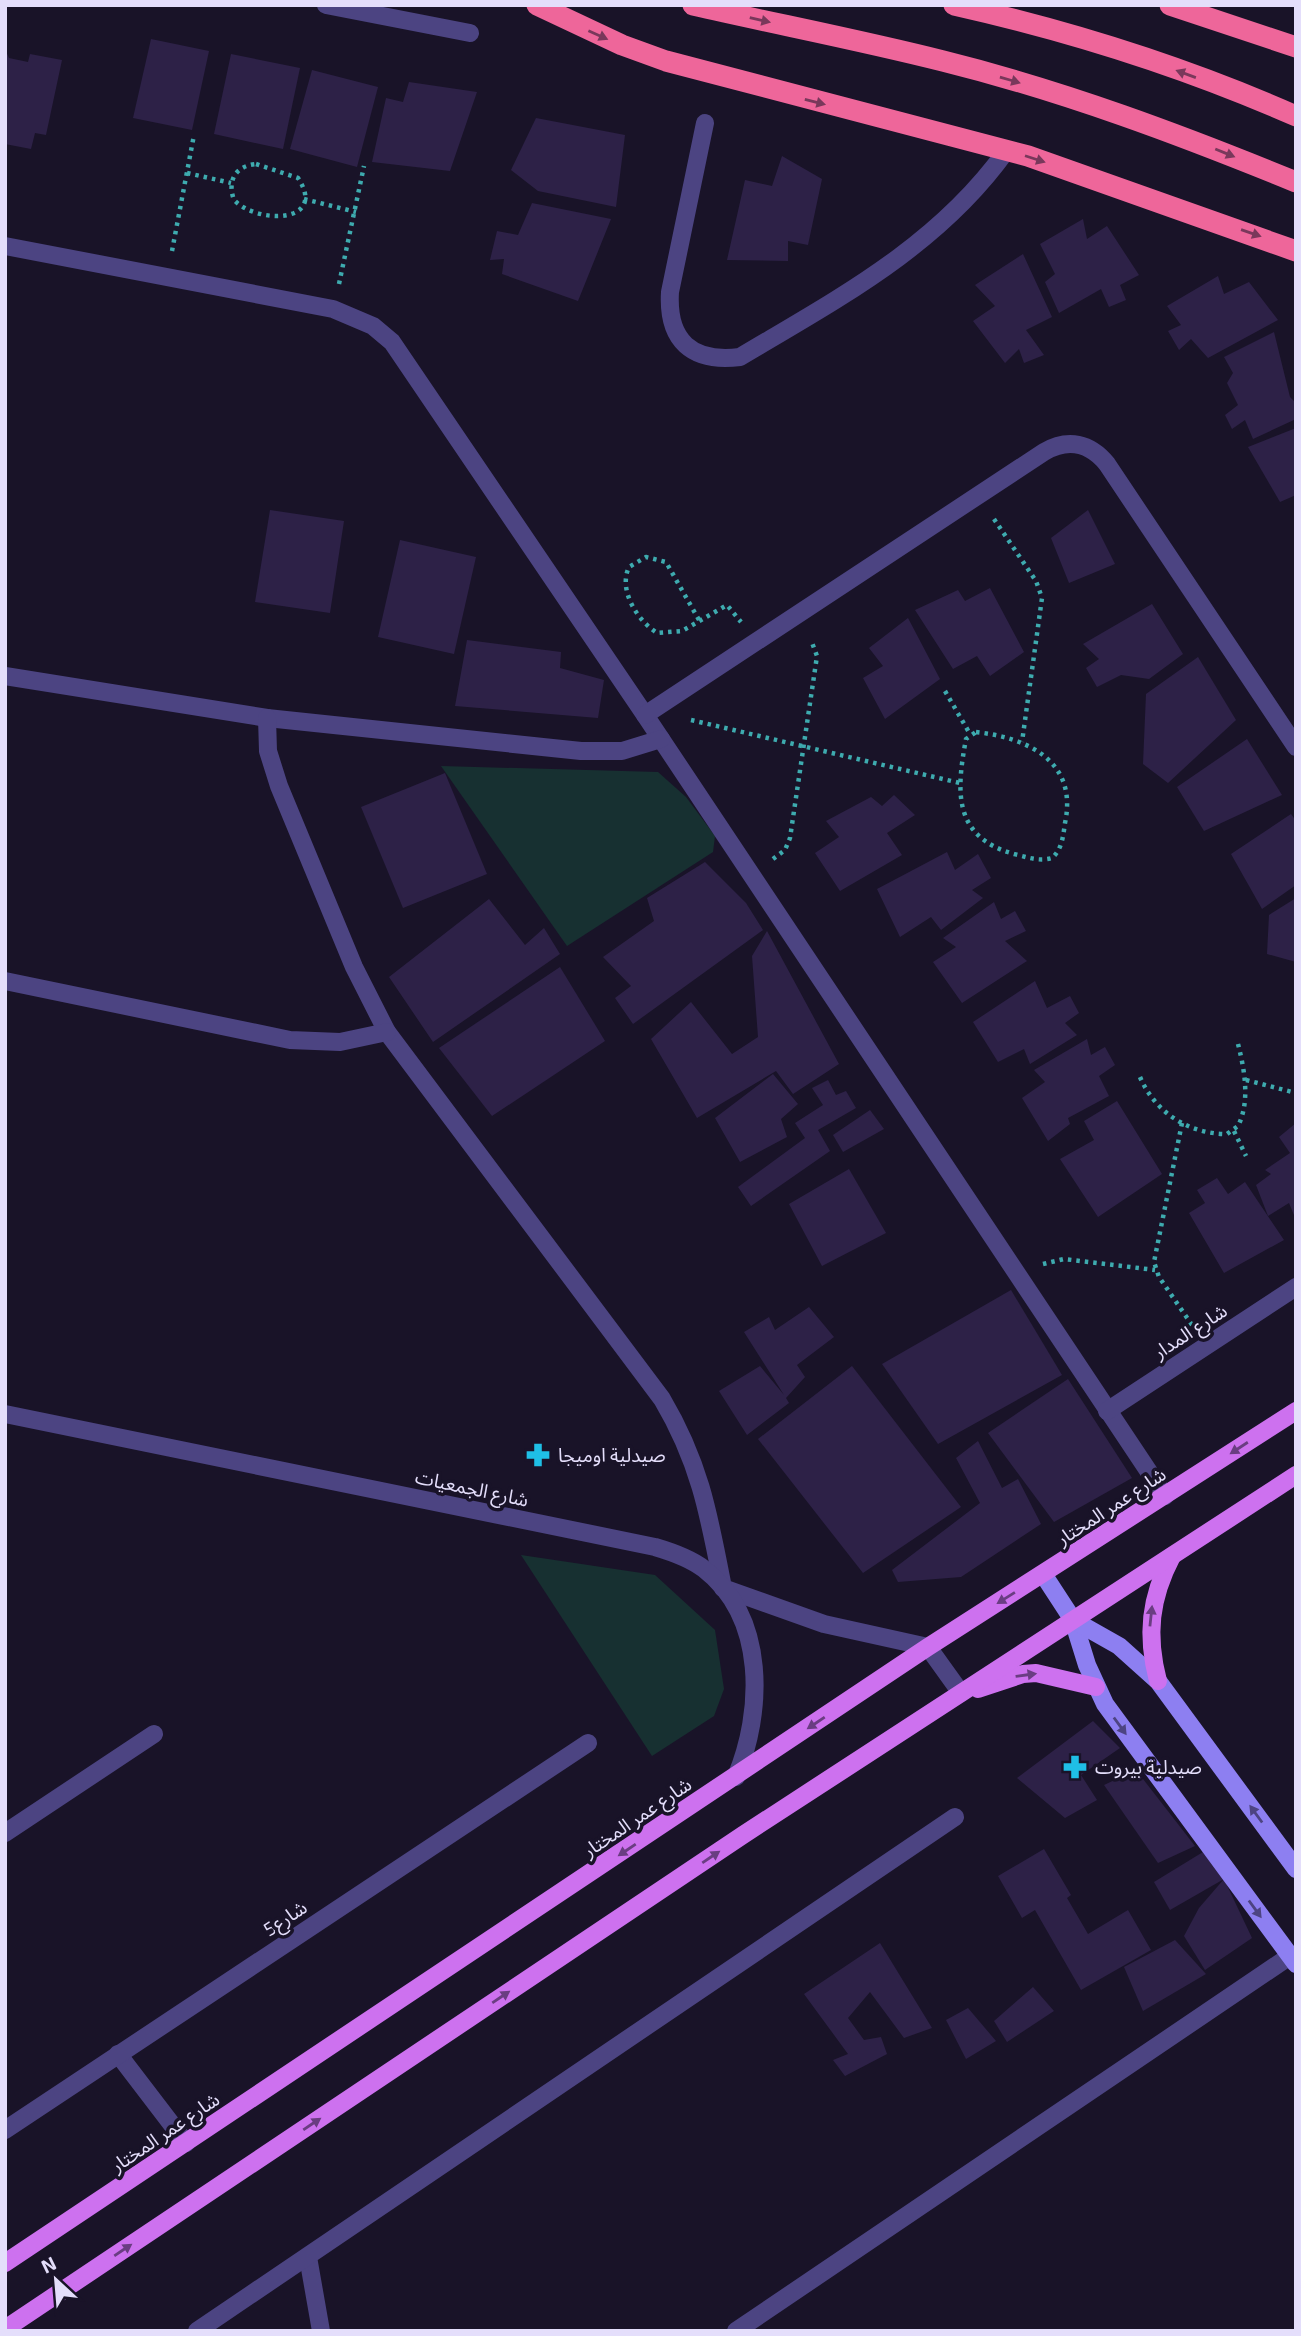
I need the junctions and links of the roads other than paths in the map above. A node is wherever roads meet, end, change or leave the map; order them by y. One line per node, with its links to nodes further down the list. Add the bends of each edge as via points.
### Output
1 (326, 5): 6 (street)
2 (537, 5): 10 (highway, one-way to 10, via 622,46 688,68)
3 (693, 5): 11 (highway, one-way to 11, via 944,61 1079,101)
4 (954, 5): 8 (highway, one-way to 4, via 1085,40)
5 (1170, 5): 7 (highway)
6 (470, 33)
7 (1296, 47)
8 (1296, 116)
9 (705, 123): 10 (street, via 668,316 678,337 694,353 717,360 740,357 920,243 965,203)
10 (1006, 151): 13 (highway, one-way to 13)
11 (1296, 182)
12 (5, 246): 15 (street, via 334,309 373,326 406,360)
13 (1296, 251)
14 (5, 676): 16 (street)
15 (649, 713): 17 (street); 18 (street, via 1055,445 1079,444 1100,455)
16 (267, 718): 17 (street, via 580,751 622,751); 20 (street, via 268,751 279,786 354,967)
17 (661, 739): 22 (street)
18 (1296, 747)
19 (5, 981): 20 (street, via 290,1040 340,1042)
20 (387, 1032): 29 (street, via 662,1399 704,1490)
21 (1296, 1287): 22 (street, شارع المدار)
22 (1107, 1411): 26 (street)
23 (1296, 1411): 26 (main road, شارع عمر المختار, one-way to 26)
24 (5, 1414): 29 (street, شارع الجمعيات, via 655,1546 704,1569)
25 (1296, 1475): 27 (main road)
26 (1164, 1496): 28 (main road, شارع عمر المختار)
27 (1173, 1555): 30 (main road); 32 (main road, one-way to 27, via 1152,1656 1153,1603)
28 (1043, 1574): 30 (street); 31 (main road, شارع عمر المختار, one-way to 31)
29 (723, 1588): 31 (street, via 824,1624); 37 (street, شارع الجمعيات, via 743,1625 756,1686 748,1748)
30 (1073, 1620): 32 (street, via 1119,1646); 33 (street); 34 (main road)
31 (928, 1647): 34 (street); 37 (main road, شارع عمر المختار, one-way to 37)
32 (1158, 1681): 40 (street, one-way to 32)
33 (1096, 1687): 34 (main road, one-way to 33, via 1036,1673); 41 (street, one-way to 41)
34 (961, 1693): 47 (main road, one-way to 34)
35 (154, 1734): 39 (street)
36 (588, 1743): 42 (street, شارع5)
37 (736, 1777): 44 (main road, شارع عمر المختار, one-way to 44)
38 (955, 1817): 45 (street)
39 (5, 1833)
40 (1296, 1869)
41 (1293, 1960): 50 (street)
42 (118, 2054): 43 (street, شارع5); 44 (street)
43 (5, 2130)
44 (186, 2143): 46 (main road, شارع عمر المختار)
45 (308, 2257): 48 (street); 49 (street)
46 (5, 2263)
47 (5, 2329)
48 (197, 2331)
49 (321, 2331)
50 (736, 2331)

